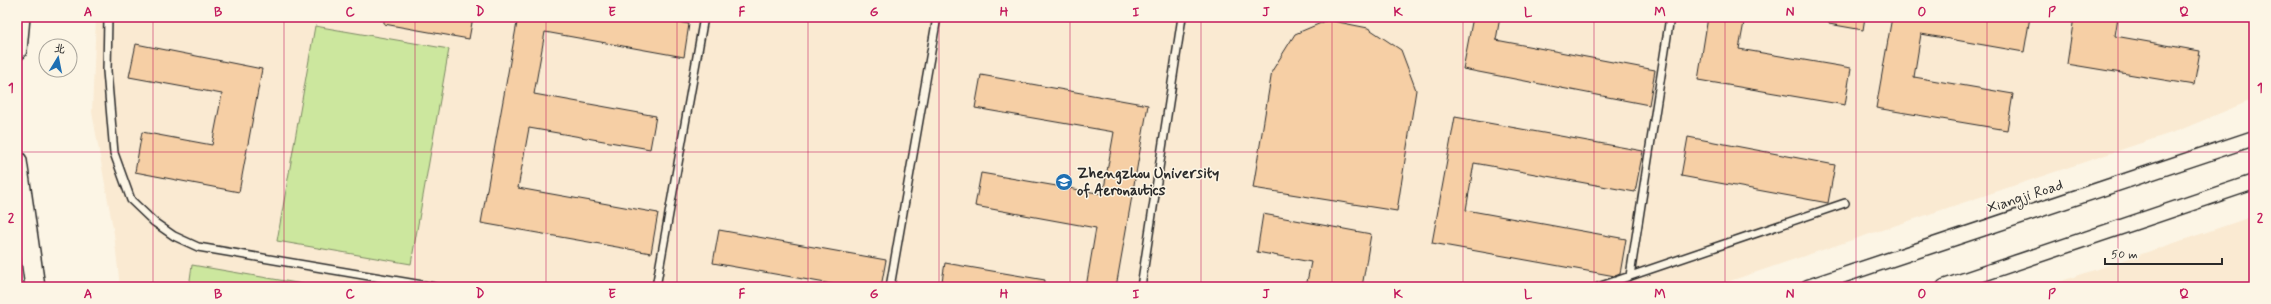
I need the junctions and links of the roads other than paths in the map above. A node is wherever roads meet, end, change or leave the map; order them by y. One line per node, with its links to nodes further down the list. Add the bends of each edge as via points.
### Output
1 (20, 17): 7 (main road)
2 (108, 17): 14 (lane, via 107,71 114,153 131,200 154,222 174,236 198,247)
3 (704, 17): 15 (lane)
4 (937, 17): 16 (lane)
5 (1182, 17): 17 (lane)
6 (1670, 17): 12 (lane)
7 (17, 50)
8 (2254, 138): 19 (street, Xiangji Road)
9 (17, 161): 13 (main road)
10 (2254, 182): 20 (street)
11 (1845, 203): 12 (lane)
12 (1630, 276): 18 (lane)
13 (35, 287)
14 (434, 287)
15 (656, 287)
16 (890, 287)
17 (1141, 287)
18 (1598, 287)
19 (1808, 287)
20 (1944, 287)

